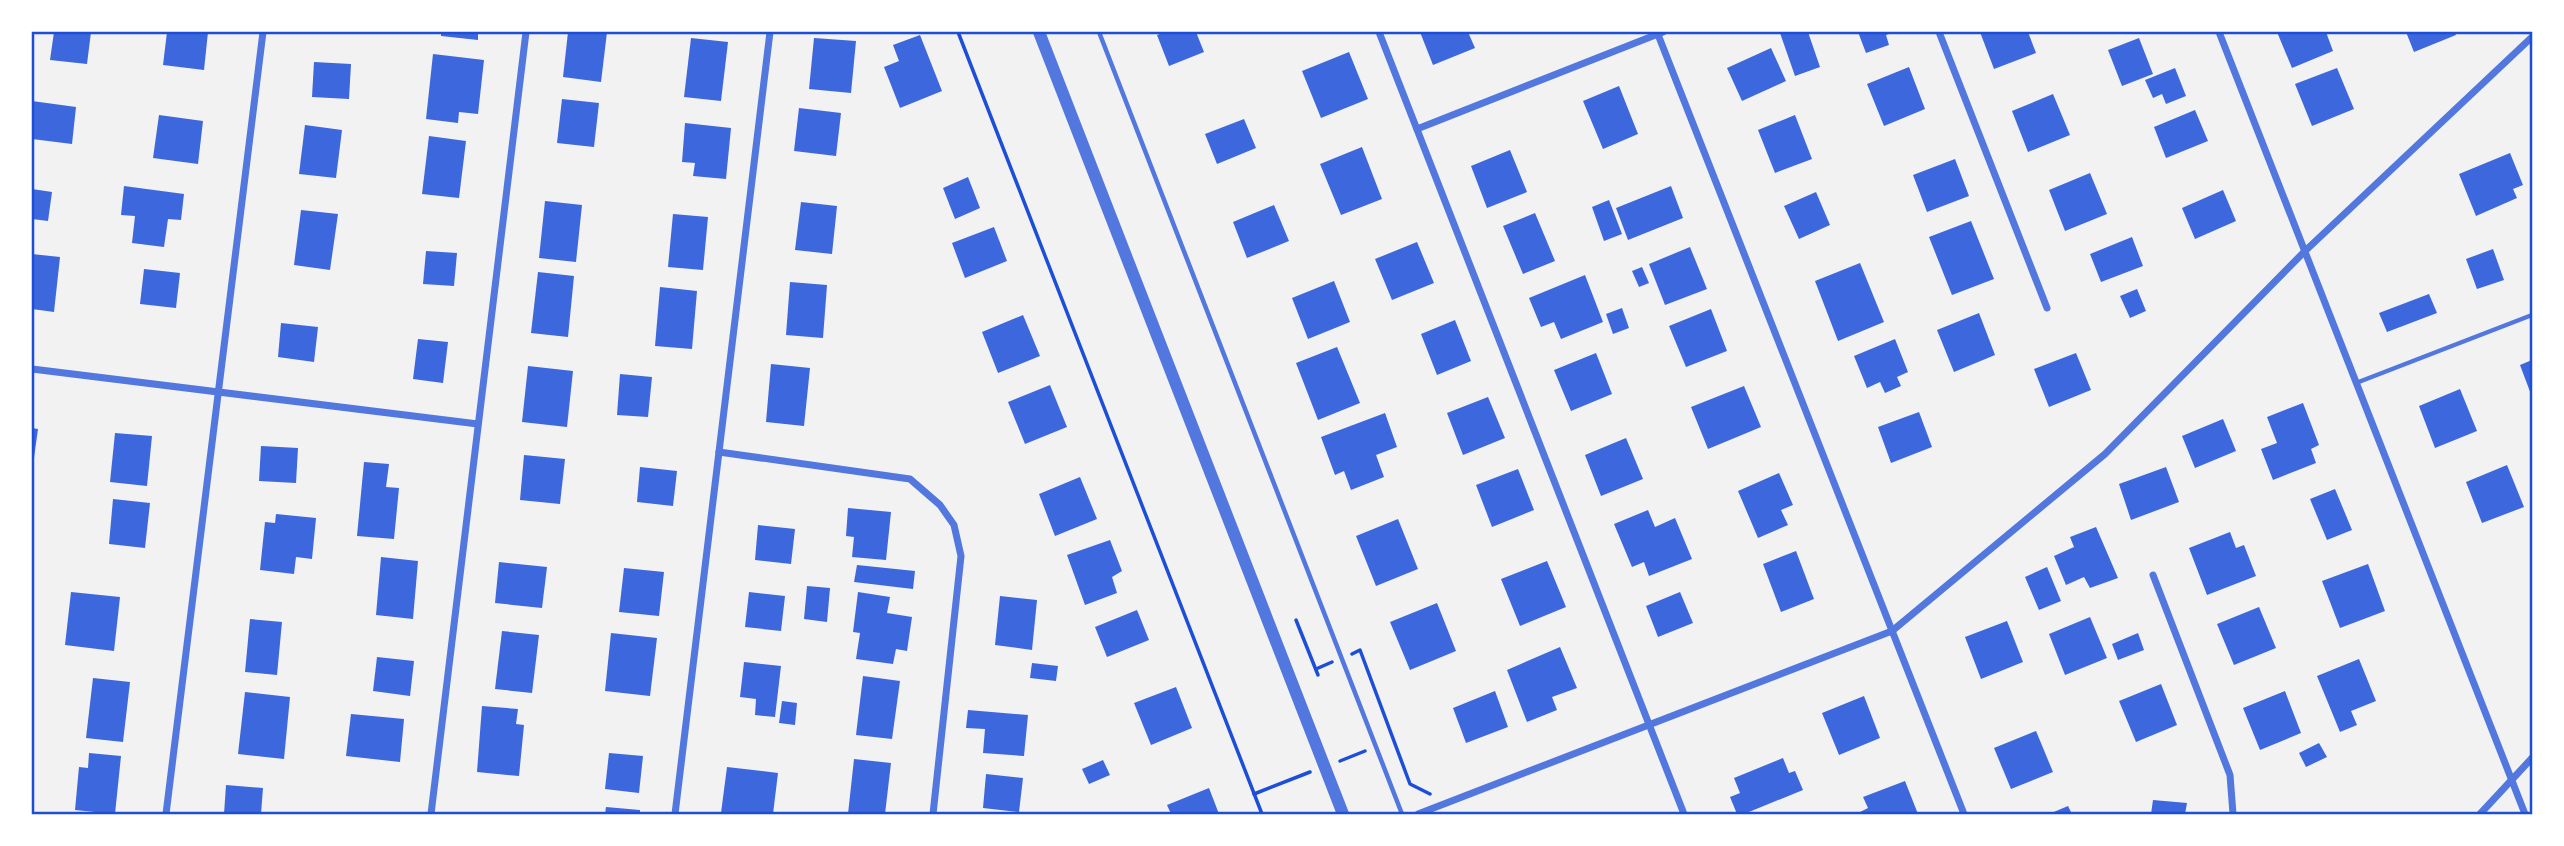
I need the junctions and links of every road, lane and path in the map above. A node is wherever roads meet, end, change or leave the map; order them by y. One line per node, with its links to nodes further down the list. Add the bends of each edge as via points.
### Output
1 (263, 32): 18 (street)
2 (526, 32): 19 (street)
3 (770, 32): 20 (street)
4 (958, 32): 31 (path)
5 (1039, 32): 38 (street)
6 (1100, 32): 24 (lane)
7 (1379, 32): 12 (street)
8 (1659, 32): 12 (street); 23 (street)
9 (1939, 32): 14 (street)
10 (2219, 32): 13 (street)
11 (2532, 37): 13 (street)
12 (1417, 129): 27 (street)
13 (2304, 252): 17 (street); 23 (street, via 2105,454)
14 (2047, 308)
15 (2532, 315): 17 (lane)
16 (32, 369): 18 (street)
17 (2356, 383): 30 (street)
18 (220, 393): 19 (street); 33 (street)
19 (478, 424): 34 (street)
20 (719, 452): 35 (street); 36 (street, via 910,480 940,505 954,525 961,556)
21 (2153, 575): 43 (street, via 2230,775)
22 (1296, 620): 25 (path)
23 (1892, 631): 27 (street); 42 (street)
24 (1340, 659): 25 (path); 32 (path, via 1360,650 1410,784 1429,792); 39 (lane)
25 (1316, 669): 26 (path)
26 (1318, 675)
27 (1649, 725): 40 (street); 41 (street)
28 (2532, 758): 30 (street)
29 (1312, 772): 31 (path)
30 (2511, 780): 44 (street); 45 (street)
31 (1254, 794): 37 (path)
32 (1432, 800)
33 (166, 814)
34 (431, 814)
35 (675, 814)
36 (933, 814)
37 (1262, 814)
38 (1343, 814)
39 (1402, 814)
40 (1418, 814)
41 (1684, 814)
42 (1964, 814)
43 (2233, 814)
44 (2480, 814)
45 (2525, 814)

